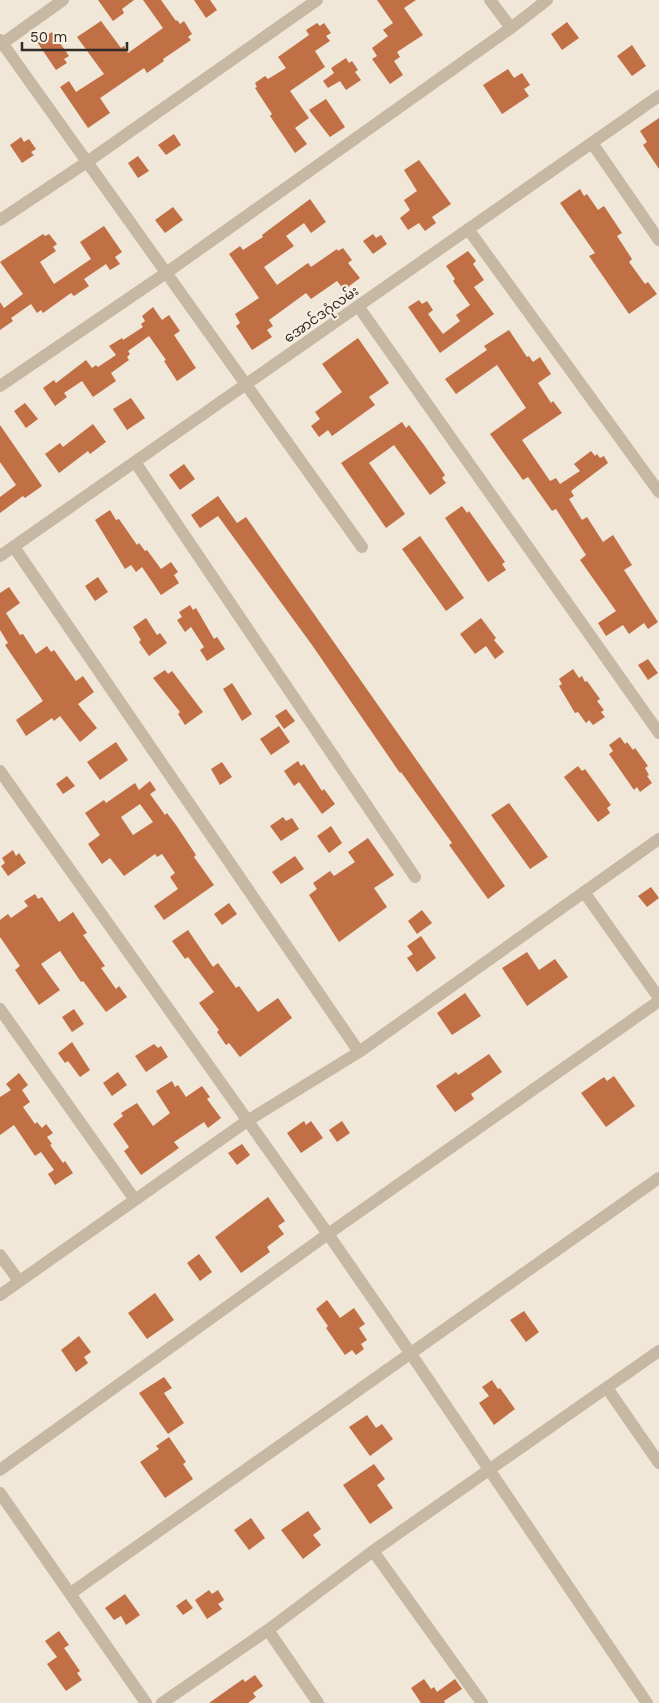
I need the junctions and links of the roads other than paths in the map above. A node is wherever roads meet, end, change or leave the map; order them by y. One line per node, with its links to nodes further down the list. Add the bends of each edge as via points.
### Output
1 (63, 0): 6 (street)
2 (317, 0): 9 (street)
3 (490, 0): 5 (street)
4 (547, 0): 5 (street)
5 (511, 28): 13 (street)
6 (1, 43): 9 (street)
7 (659, 96): 8 (street, အောင်ဒဂုံလမ်း)
8 (592, 143): 11 (street, အောင်ဒဂုံလမ်း); 12 (street)
9 (87, 162): 10 (street); 13 (street)
10 (0, 220)
11 (468, 229): 14 (street, အောင်ဒဂုံလမ်း); 18 (street)
12 (659, 240)
13 (166, 273): 15 (street); 16 (street)
14 (358, 306): 15 (street, အောင်ဒဂုံလမ်း); 22 (street)
15 (245, 385): 17 (street, အောင်ဒဂုံလမ်း); 20 (street)
16 (0, 386)
17 (135, 462): 19 (street, အောင်ဒဂုံလမ်း); 25 (street)
18 (659, 492)
19 (14, 547): 21 (street, အောင်ဒဂုံလမ်း); 29 (street)
20 (362, 547)
21 (0, 556)
22 (659, 733)
23 (0, 771): 30 (street)
24 (659, 839): 26 (street)
25 (415, 878)
26 (584, 892): 27 (street); 29 (street)
27 (659, 1000): 33 (street)
28 (0, 1009): 32 (street)
29 (359, 1052): 30 (street)
30 (247, 1121): 32 (street); 33 (street)
31 (659, 1178): 38 (street)
32 (135, 1200): 35 (street)
33 (328, 1234): 38 (street); 42 (street)
34 (0, 1255): 35 (street)
35 (19, 1281): 36 (street)
36 (0, 1295)
37 (659, 1351): 39 (street)
38 (411, 1354): 41 (street); 45 (street)
39 (607, 1388): 40 (street); 41 (street)
40 (659, 1463)
41 (489, 1469): 44 (street); 51 (street)
42 (0, 1470)
43 (0, 1493): 45 (street)
44 (373, 1551): 46 (street); 50 (street)
45 (71, 1593): 47 (street)
46 (268, 1630): 48 (street); 49 (street)
47 (146, 1703)
48 (162, 1703)
49 (318, 1703)
50 (482, 1703)
51 (647, 1703)

